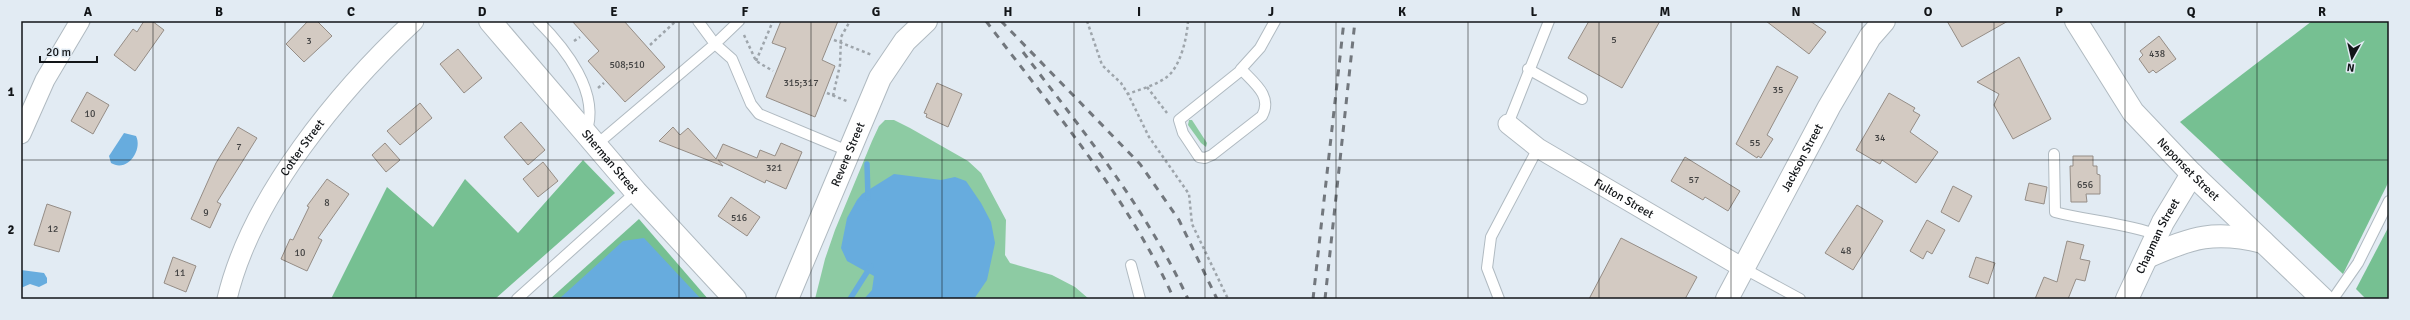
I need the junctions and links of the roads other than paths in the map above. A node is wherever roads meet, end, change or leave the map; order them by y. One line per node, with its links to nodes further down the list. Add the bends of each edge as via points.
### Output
1 (80, 21): 17 (street, via 45,80)
2 (414, 21): 30 (street, Cotter Street, via 382,51 328,114 278,183 252,231 230,285)
3 (490, 21): 18 (main road, Sherman Street)
4 (538, 21): 18 (lane, via 562,47 578,74 588,99)
5 (698, 21): 12 (lane)
6 (738, 21): 12 (lane)
7 (926, 21): 20 (main road, Revere Street, via 905,41 888,64)
8 (1276, 21): 13 (lane, via 1260,48)
9 (1549, 21): 14 (lane)
10 (1884, 21): 29 (main road, Jackson Street, via 1870,37 1829,107)
11 (2076, 21): 22 (main road, Neponset Street, via 2133,112)
12 (714, 44): 18 (lane); 20 (lane, via 732,59 751,104 758,114)
13 (1241, 69): 13 (lane, via 1179,120 1182,133 1199,157 1212,155 1262,116 1266,109 1265,96)
14 (1528, 69): 15 (lane); 16 (lane)
15 (1582, 99)
16 (1508, 124): 19 (street, Fulton Street)
17 (21, 134)
18 (591, 139): 23 (main road, Sherman Street)
19 (1538, 148): 29 (street, Fulton Street); 35 (lane, via 1491,238 1487,268)
20 (848, 151): 33 (main road, Revere Street)
21 (2054, 154): 25 (lane, via 2055,212 2107,224 2136,227)
22 (2192, 174): 25 (main road, Chapman Street); 26 (main road, Neponset Street)
23 (636, 192): 31 (lane); 32 (main road, Sherman Street)
24 (2389, 201): 40 (lane, via 2358,263)
25 (2158, 235): 27 (main road, Chapman Street)
26 (2263, 242): 27 (main road, via 2242,237 2202,236 2178,243); 39 (main road, Neponset Street)
27 (2147, 257): 38 (main road, Chapman Street)
28 (1131, 265): 34 (lane)
29 (1743, 268): 36 (main road, Jackson Street); 37 (lane)
30 (227, 299)
31 (517, 299)
32 (735, 299)
33 (787, 299)
34 (1140, 299)
35 (1500, 299)
36 (1727, 299)
37 (1800, 299)
38 (2127, 299)
39 (2323, 299)
40 (2333, 299)

